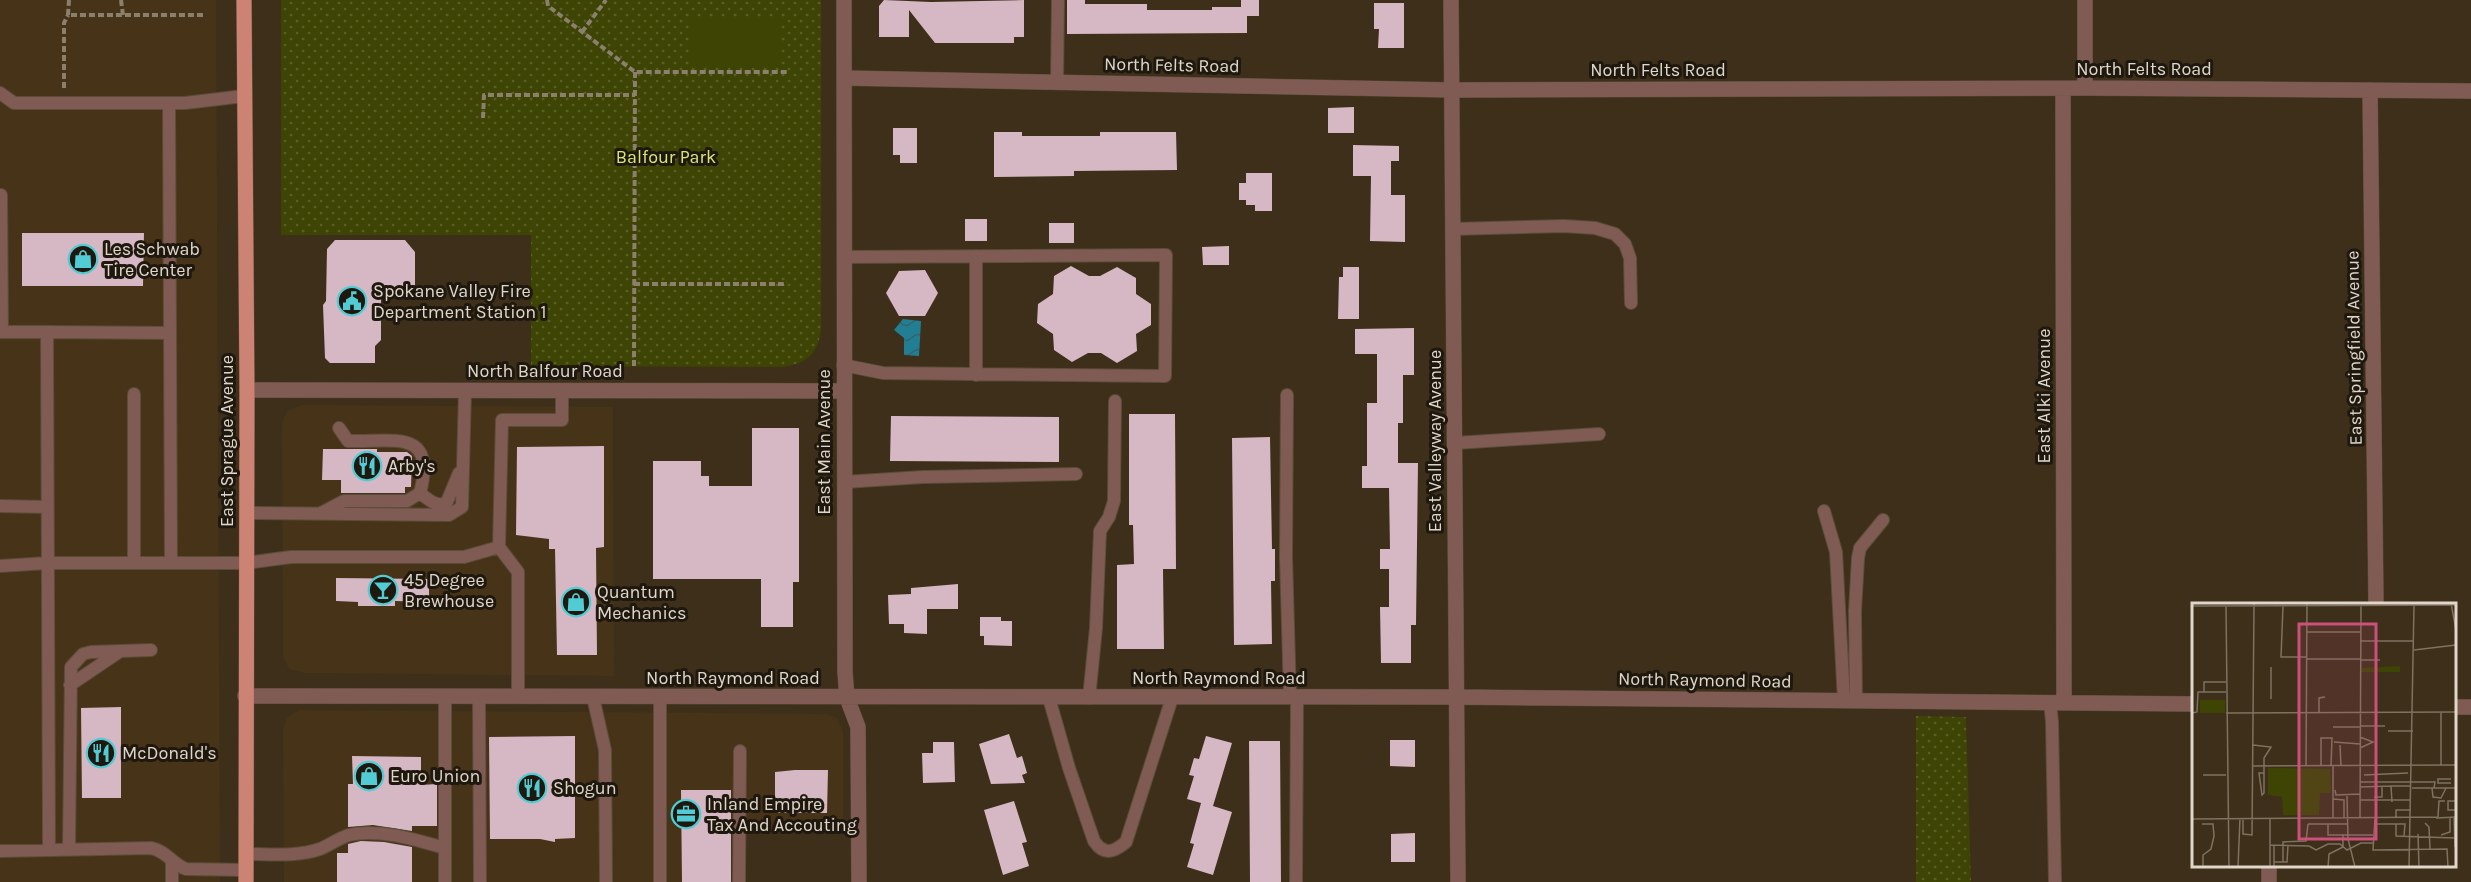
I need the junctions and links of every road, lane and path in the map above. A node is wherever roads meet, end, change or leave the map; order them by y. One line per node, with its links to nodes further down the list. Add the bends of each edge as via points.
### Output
1 (69, 0): 10 (path)
2 (121, 0): 11 (path)
3 (244, 0): 25 (main road, East Sprague Avenue)
4 (547, 0): 13 (path, via 548,6)
5 (606, 0): 13 (path)
6 (844, 0): 16 (street, East Main Avenue)
7 (1058, 0): 17 (lane)
8 (1451, 0): 20 (street, East Valleyway Avenue)
9 (2085, 0): 18 (street)
10 (68, 15): 11 (path); 26 (path, via 64,23)
11 (123, 15): 12 (path)
12 (203, 15)
13 (582, 32): 14 (path)
14 (635, 72): 15 (path); 24 (path)
15 (789, 72)
16 (844, 78): 17 (street, North Felts Road); 32 (street, East Main Avenue)
17 (1057, 82): 20 (street, North Felts Road)
18 (2085, 88): 19 (street, North Felts Road); 21 (street, North Felts Road)
19 (2063, 89): 20 (street, North Felts Road); 85 (street, East Alki Avenue)
20 (1452, 90): 30 (street, East Valleyway Avenue)
21 (2370, 90): 22 (street, North Felts Road); 68 (street, East Springfield Avenue)
22 (2471, 91)
23 (0, 93): 26 (lane, via 14,103)
24 (635, 95): 28 (path, via 484,95); 34 (path)
25 (244, 96): 27 (lane); 42 (main road, East Sprague Avenue)
26 (64, 103): 27 (lane)
27 (169, 103): 38 (lane)
28 (483, 118)
29 (1, 195): 36 (lane)
30 (1453, 229): 35 (lane, via 1564,226 1615,234 1625,243 1630,258); 51 (street, East Valleyway Avenue)
31 (976, 256): 32 (lane); 41 (lane); 41 (lane, via 1166,255 1165,376)
32 (844, 257): 39 (street, East Main Avenue)
33 (787, 283): 34 (path)
34 (634, 284): 40 (path)
35 (1631, 303)
36 (1, 332): 37 (lane)
37 (47, 332): 38 (lane); 57 (lane)
38 (170, 333): 65 (lane)
39 (843, 365): 41 (lane, via 883,373); 45 (street, East Main Avenue)
40 (634, 366)
41 (976, 375)
42 (248, 390): 43 (street, North Balfour Road); 59 (main road, East Sprague Avenue)
43 (465, 391): 44 (street, North Balfour Road); 52 (lane)
44 (562, 391): 45 (street, North Balfour Road); 62 (lane, via 562,420 502,420)
45 (843, 392): 54 (street, East Main Avenue)
46 (134, 394): 64 (lane)
47 (1287, 395): 83 (lane, via 1286,557)
48 (1115, 402): 81 (lane, via 1114,501 1100,531)
49 (339, 428): 55 (lane, via 348,441 410,442 420,450 424,478)
50 (1599, 434): 51 (lane)
51 (1455, 443): 77 (street, East Valleyway Avenue)
52 (463, 464): 55 (lane, via 446,504 434,504); 60 (lane, via 462,507 449,515)
53 (1076, 474): 54 (lane)
54 (844, 482): 79 (street, East Main Avenue)
55 (420, 493): 60 (lane, via 407,501 344,501)
56 (0, 506): 57 (lane)
57 (47, 507): 63 (lane)
58 (1824, 511): 84 (lane, via 1836,552)
59 (247, 513): 60 (lane); 66 (main road, East Sprague Avenue)
60 (320, 514)
61 (1883, 520): 84 (lane, via 1860,548 1858,558)
62 (499, 546): 66 (lane, via 465,557 291,557); 75 (lane, via 518,572)
63 (47, 563): 64 (lane); 67 (lane); 90 (lane)
64 (134, 563): 65 (lane)
65 (171, 563): 66 (lane)
66 (246, 563): 72 (main road, East Sprague Avenue)
67 (0, 566)
68 (2376, 603)
69 (151, 650): 70 (lane)
70 (120, 651): 71 (lane); 71 (lane, via 83,654 71,668)
71 (70, 685): 89 (lane)
72 (245, 696): 73 (street, North Raymond Road); 92 (main road, East Sprague Avenue)
73 (445, 697): 74 (street, North Raymond Road); 88 (lane)
74 (479, 697): 75 (street, North Raymond Road); 97 (lane)
75 (518, 697): 76 (street, North Raymond Road)
76 (593, 697): 78 (street, North Raymond Road); 98 (lane, via 605,750)
77 (1457, 697): 83 (street, North Raymond Road); 84 (street, North Raymond Road); 103 (street, East Valleyway Avenue)
78 (660, 698): 79 (street, North Raymond Road); 99 (lane)
79 (847, 698): 80 (street, North Raymond Road); 101 (street, East Main Avenue, via 858,727)
80 (1049, 698): 81 (street, North Raymond Road); 82 (lane, via 1094,841 1110,852 1126,842)
81 (1089, 698): 82 (street, North Raymond Road)
82 (1172, 698): 83 (street, North Raymond Road)
83 (1294, 698): 102 (lane)
84 (1850, 701): 85 (street, North Raymond Road)
85 (2057, 703): 86 (street, North Raymond Road); 104 (lane, via 2052,721)
86 (2192, 704)
87 (740, 751): 100 (lane)
88 (445, 848): 92 (lane, via 387,834 349,836 295,855); 96 (lane)
89 (69, 849): 90 (lane); 93 (lane, via 151,848)
90 (49, 850): 91 (lane)
91 (0, 851)
92 (246, 854): 94 (main road, East Sprague Avenue)
93 (172, 860): 94 (lane, via 193,870); 95 (lane)
94 (246, 876)
95 (172, 882)
96 (445, 882)
97 (480, 882)
98 (606, 882)
99 (660, 882)
100 (739, 882)
101 (859, 882)
102 (1296, 882)
103 (1458, 882)
104 (2055, 882)

